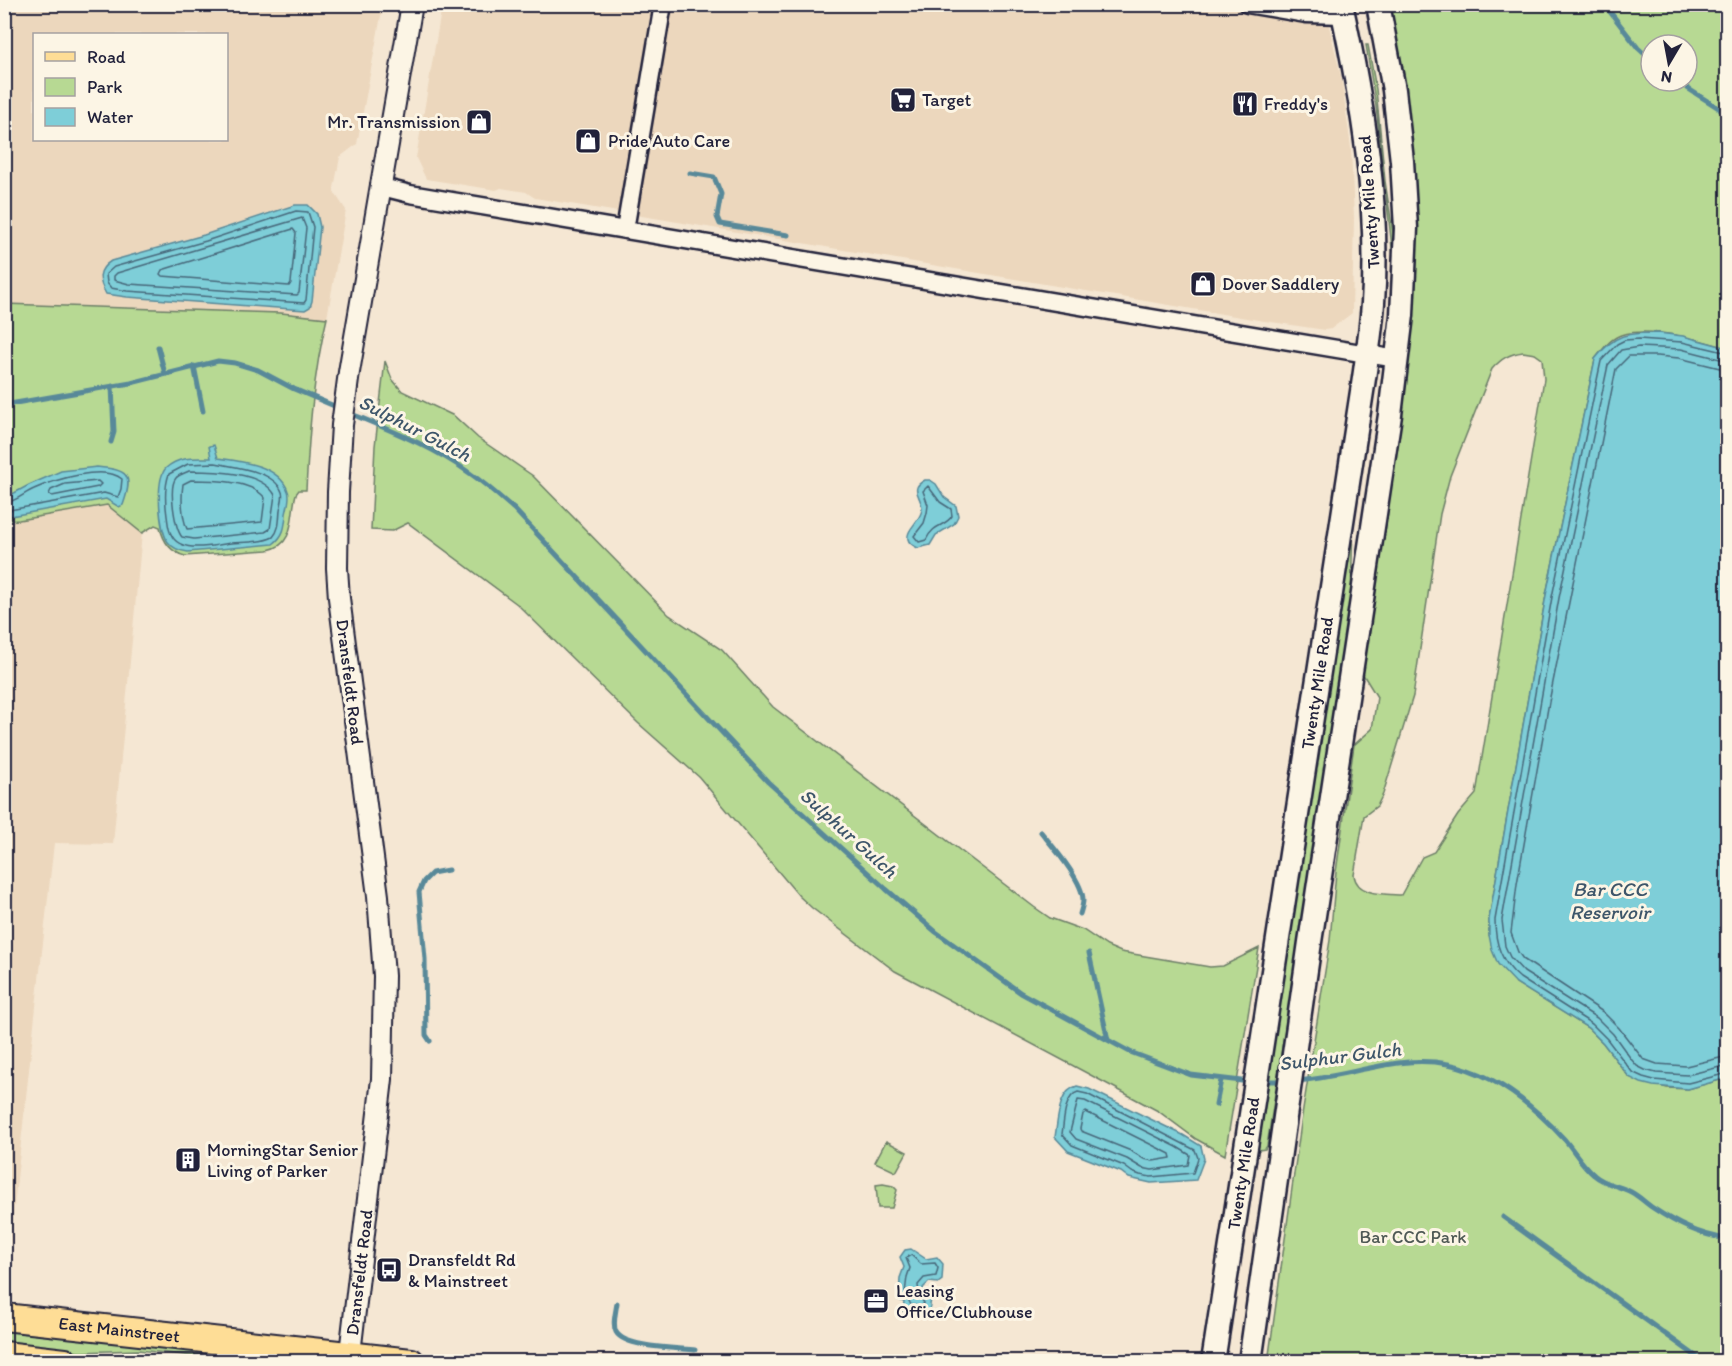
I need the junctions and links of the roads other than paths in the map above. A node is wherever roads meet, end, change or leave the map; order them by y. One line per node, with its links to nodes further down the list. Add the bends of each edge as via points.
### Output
1 (412, 4): 6 (street, Dransfeldt Road)
2 (663, 4): 8 (street)
3 (1247, 4): 5 (street, via 1306,14)
4 (1378, 4): 7 (main road, Twenty Mile Road, via 1394,90)
5 (1343, 10): 7 (main road, via 1370,32 1383,100 1390,176); 9 (main road, Twenty Mile Road, via 1363,115 1371,204 1373,302)
6 (382, 187): 8 (street); 13 (street, Dransfeldt Road, via 342,424 337,513 339,598 378,896 384,976 382,1080)
7 (1404, 194): 10 (main road, Twenty Mile Road, via 1405,285)
8 (625, 230): 9 (street)
9 (1367, 355): 10 (street); 16 (main road, Twenty Mile Road)
10 (1397, 359): 17 (main road, Twenty Mile Road)
11 (4, 1317): 13 (main road, East Mainstreet)
12 (4, 1355): 14 (main road)
13 (350, 1358): 15 (main road, East Mainstreet)
14 (65, 1362)
15 (411, 1362)
16 (1213, 1362)
17 (1250, 1362)

